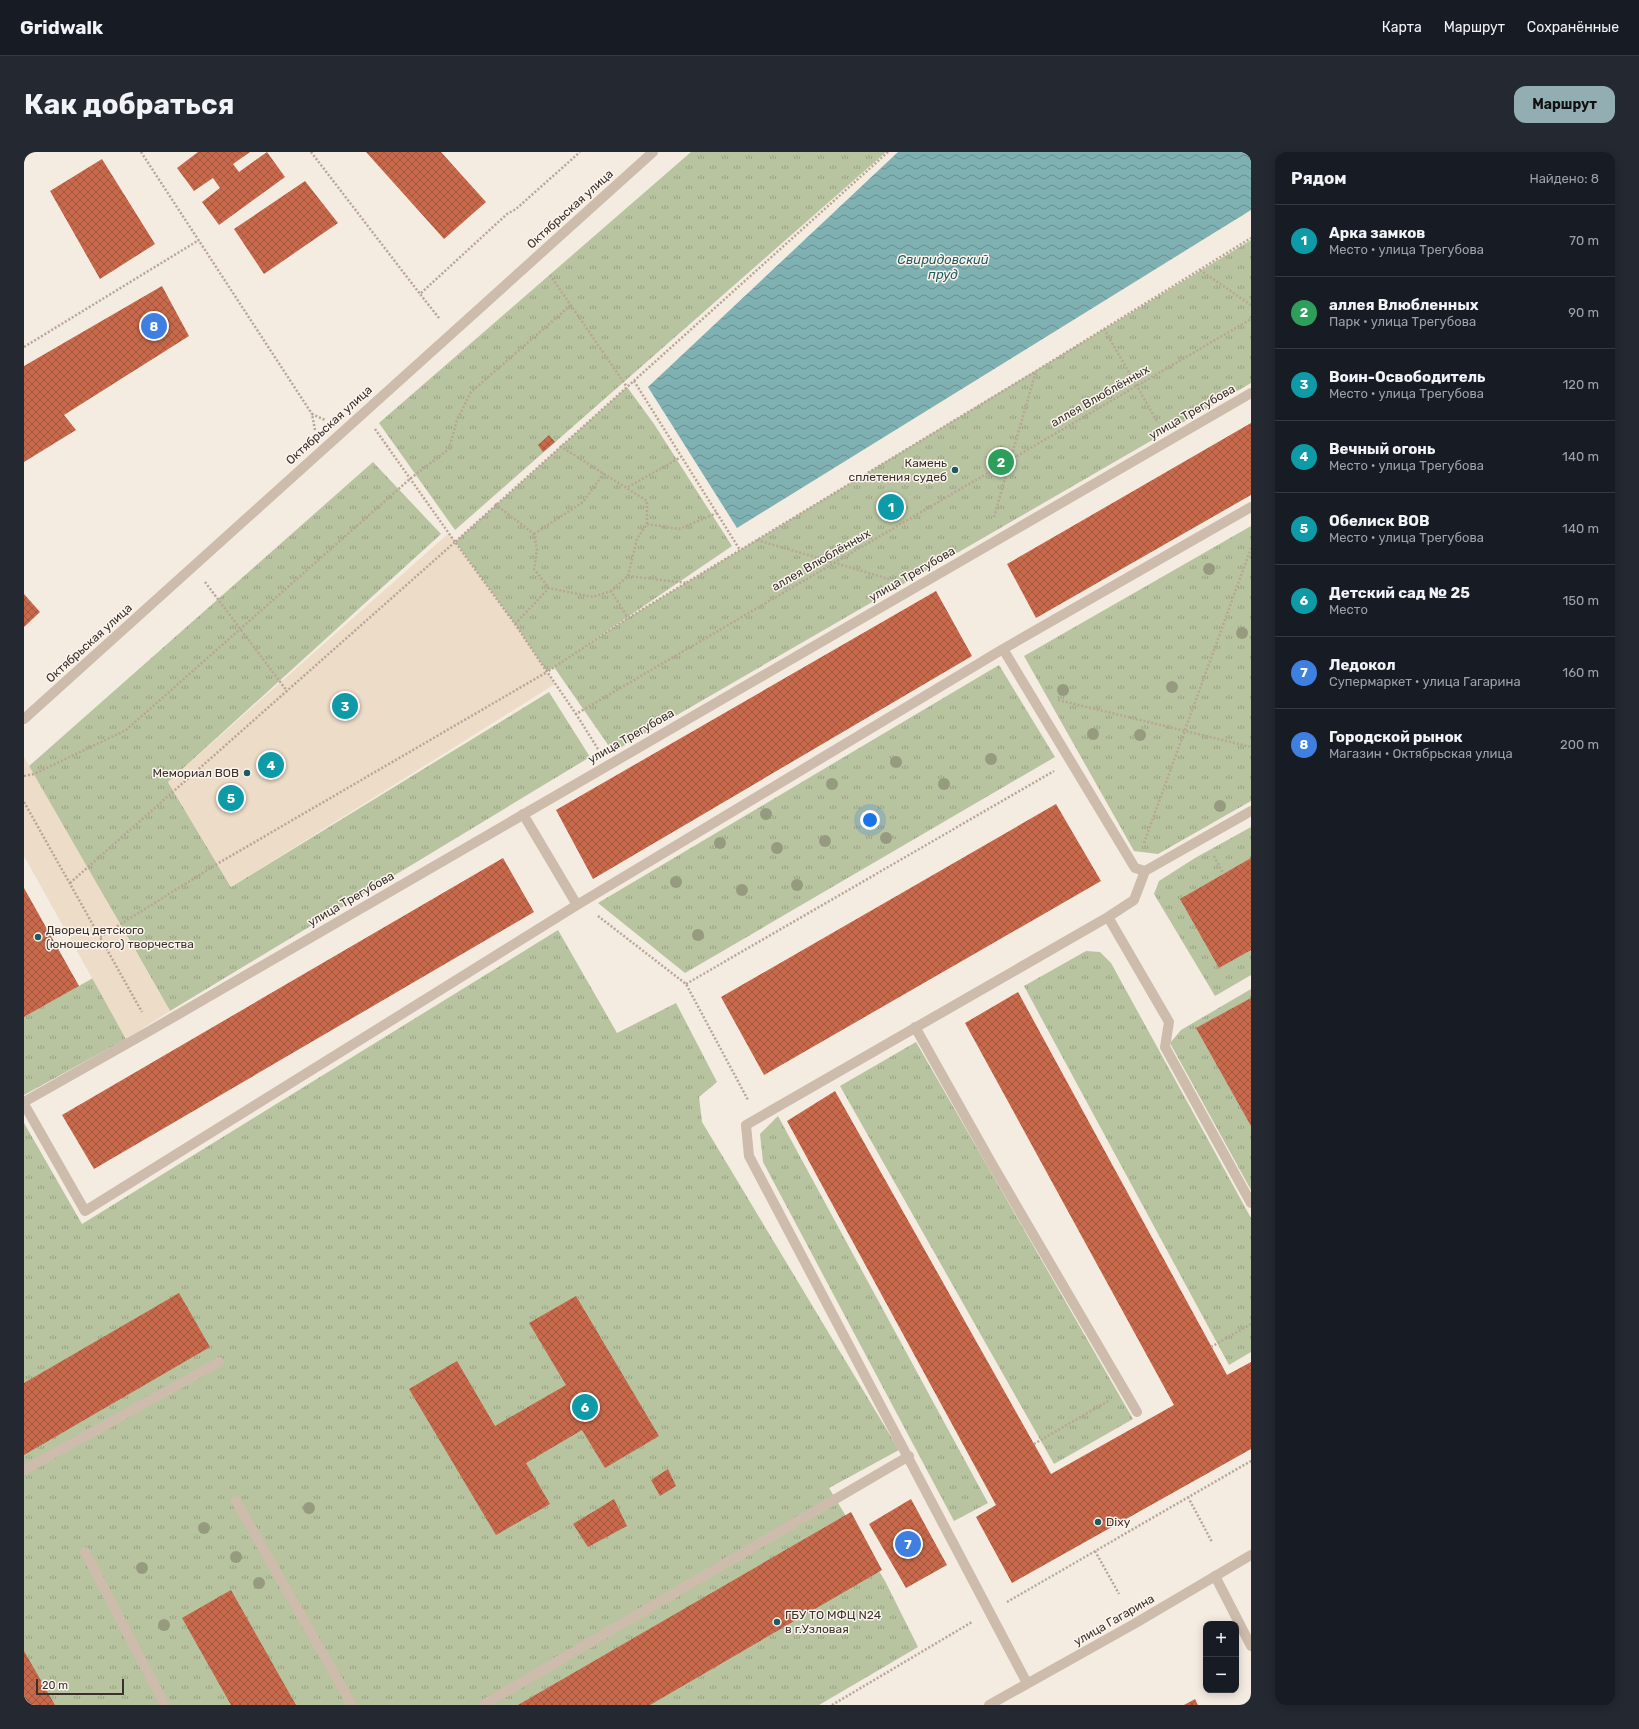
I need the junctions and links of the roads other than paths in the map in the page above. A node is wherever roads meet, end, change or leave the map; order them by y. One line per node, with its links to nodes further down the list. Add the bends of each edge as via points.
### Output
1 (653, 152): 5 (street, Октябрьская улица)
2 (1251, 393): 7 (street, улица Трегубова)
3 (1251, 507): 4 (street)
4 (1002, 649): 8 (street, via 1135,868); 9 (street)
5 (24, 719)
6 (1251, 811): 8 (street)
7 (523, 814): 9 (street); 12 (street, улица Трегубова)
8 (1145, 871): 10 (street, via 1134,900)
9 (579, 904): 12 (street, via 85,1210)
10 (1108, 917): 11 (street); 13 (street, via 1169,1022 1165,1047)
11 (915, 1027): 15 (street); 16 (street, via 746,1125 749,1156)
12 (24, 1103)
13 (1251, 1203)
14 (218, 1362): 17 (street)
15 (1137, 1412)
16 (909, 1456): 23 (street); 26 (street)
17 (24, 1470)
18 (236, 1501): 25 (street)
19 (85, 1552): 24 (street)
20 (1251, 1555): 21 (street, улица Гагарина)
21 (1215, 1576): 22 (street); 23 (street, улица Гагарина)
22 (1251, 1646)
23 (1028, 1683): 27 (street, улица Гагарина)
24 (165, 1705)
25 (352, 1705)
26 (483, 1705)
27 (989, 1705)

